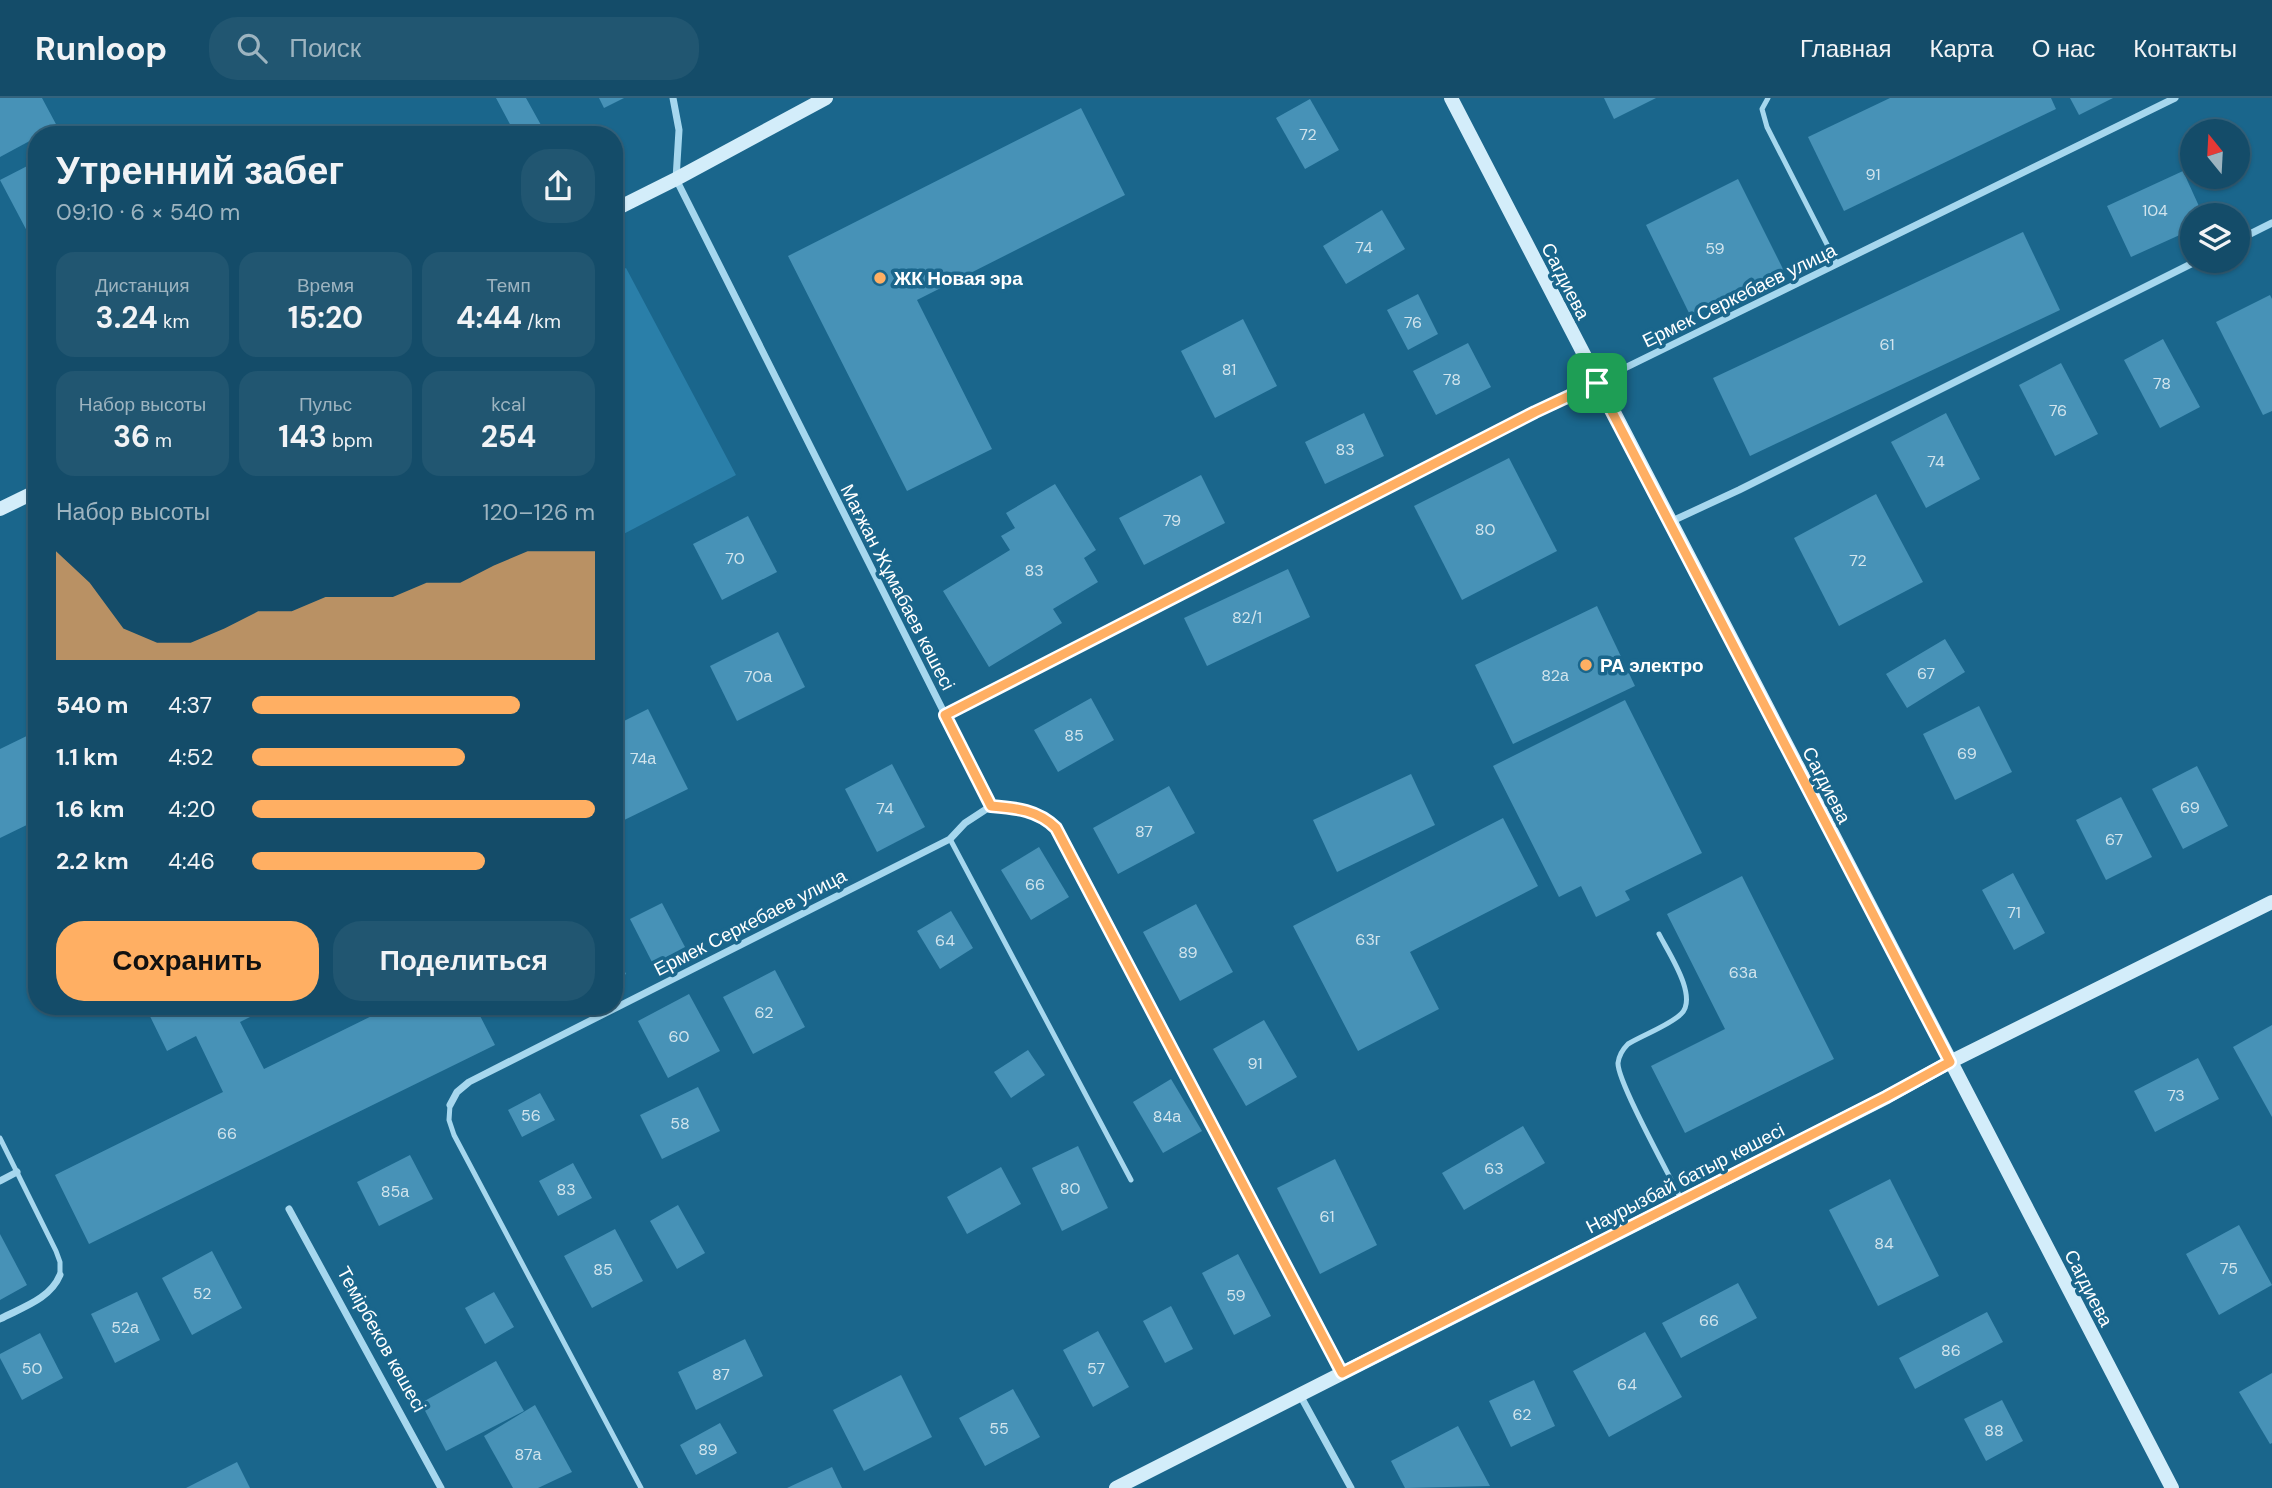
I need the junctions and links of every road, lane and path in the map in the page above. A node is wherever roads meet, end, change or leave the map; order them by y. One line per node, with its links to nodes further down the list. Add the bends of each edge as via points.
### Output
1 (673, 98): 6 (street, via 680,130)
2 (826, 98): 6 (street)
3 (1451, 98): 12 (street, Сагдиева)
4 (1768, 98): 10 (lane, via 1762,109 1767,127)
5 (2175, 98): 10 (street, Ермек Серкебаев улица)
6 (676, 179): 7 (street); 16 (street, Мағжан Жұмабаев көшесі)
7 (623, 205)
8 (2272, 223): 9 (street)
9 (2250, 234)
10 (1837, 264): 12 (street, Ермек Серкебаев улица)
11 (2180, 270): 15 (street)
12 (1597, 383): 15 (street, Сагдиева); 16 (street, Ермек Серкебаев улица)
13 (28, 494): 14 (street)
14 (2, 504)
15 (1670, 523): 23 (street, Сагдиева)
16 (945, 715): 17 (street, Мағжан Жұмабаев көшесі)
17 (991, 806): 18 (street, Ермек Серкебаев улица); 33 (street, via 1033,813 1056,828)
18 (950, 839): 21 (street, Ермек Серкебаев улица); 27 (lane)
19 (2272, 902): 23 (street, Наурызбай батыр көшесі)
20 (1659, 934): 29 (lane, via 1683,982 1687,1006 1680,1016 1628,1044 1618,1064)
21 (623, 1004)
22 (602, 1015): 24 (street, Ермек Серкебаев улица, via 469,1082)
23 (1950, 1062): 29 (street, Наурызбай батыр көшесі); 39 (street, Сагдиева)
24 (450, 1105): 36 (lane, via 454,1135)
25 (0, 1138): 26 (lane)
26 (17, 1172): 28 (street); 31 (lane, via 56,1251)
27 (1131, 1180)
28 (0, 1181)
29 (1682, 1200): 33 (street, Наурызбай батыр көшесі)
30 (289, 1209): 35 (street, Темірбеков көшесі)
31 (60, 1275): 32 (street, via 44,1296)
32 (0, 1319)
33 (1342, 1373): 34 (street, Наурызбай батыр көшесі)
34 (1300, 1395): 37 (street, Наурызбай батыр көшесі); 38 (street)
35 (441, 1488)
36 (642, 1488)
37 (1116, 1488)
38 (1351, 1488)
39 (2172, 1488)

